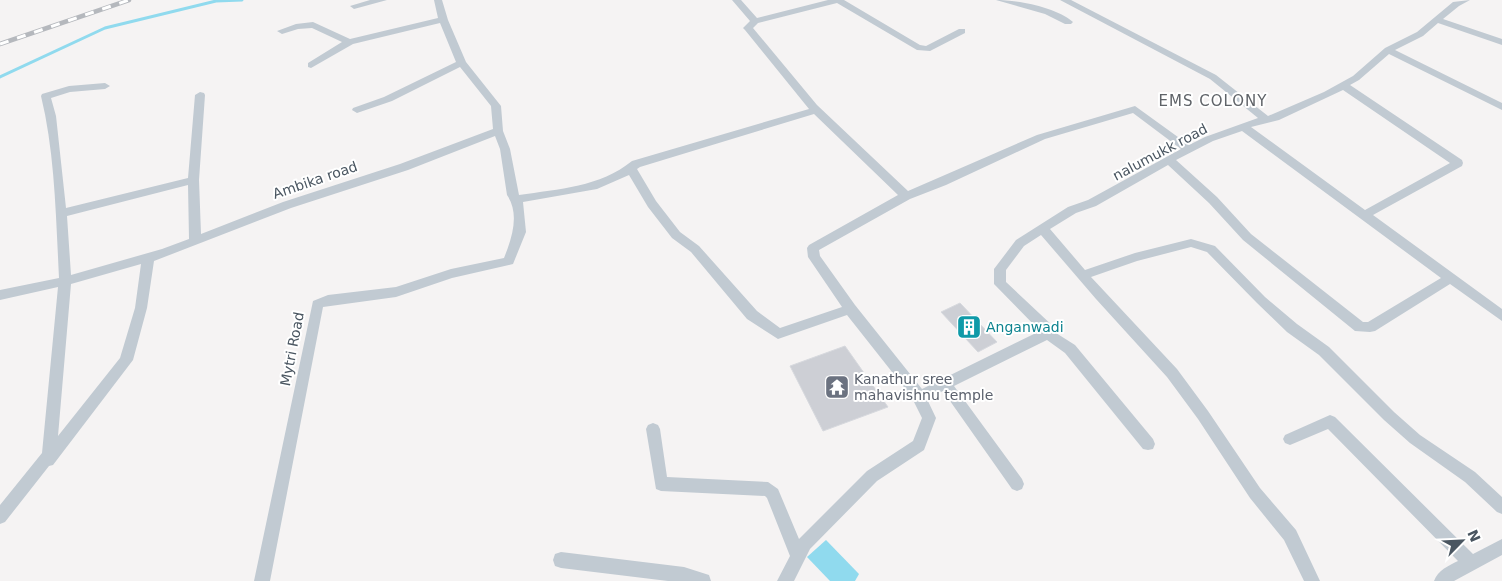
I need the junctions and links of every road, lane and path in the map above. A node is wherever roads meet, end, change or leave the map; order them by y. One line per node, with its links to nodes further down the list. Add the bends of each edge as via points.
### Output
1 (383, 0): 8 (street)
2 (438, 0): 9 (street)
3 (736, 0): 11 (street)
4 (838, 0): 11 (street); 14 (street, via 917,47 927,49)
5 (1000, 0): 12 (street, via 1048,12)
6 (1064, 0): 26 (street, via 1213,77)
7 (1466, 0): 10 (street, nalumukk road)
8 (354, 6)
9 (443, 20): 15 (street); 18 (street)
10 (1437, 20): 16 (street); 17 (street, nalumukk road, via 1420,34)
11 (755, 21): 25 (street, via 748,28)
12 (1068, 22)
13 (282, 31): 15 (street, via 309,23 317,24 336,38)
14 (962, 31)
15 (350, 42): 19 (street)
16 (1502, 42)
17 (1388, 50): 20 (street, nalumukk road); 23 (street)
18 (460, 63): 24 (street, via 388,100); 28 (street, via 496,106)
19 (310, 65)
20 (1343, 85): 26 (street, nalumukk road, via 1296,110); 36 (street, via 1458,163)
21 (104, 86): 35 (street, via 70,89 46,96)
22 (200, 95): 32 (street)
23 (1502, 107)
24 (357, 110)
25 (816, 110): 31 (street, via 636,164); 33 (street)
26 (1266, 120): 27 (street, nalumukk road)
27 (1244, 127): 29 (street, nalumukk road); 36 (street)
28 (498, 131): 34 (street, Mytri Road, via 506,148 513,194); 38 (street, Ambika road, via 404,167 287,205)
29 (1188, 149): 30 (street, nalumukk road); 33 (street, via 1136,109 1041,136)
30 (1169, 160): 37 (street, nalumukk road, via 1092,203 1072,210); 41 (street, via 1247,237 1360,327 1370,327)
31 (631, 169): 34 (street, via 626,174 591,186); 44 (street, via 676,235 695,249 752,315 778,334)
32 (193, 180): 35 (street); 38 (street)
33 (906, 196): 44 (street, via 813,248 814,257)
34 (517, 199): 59 (street, Mytri Road, via 520,232 509,261 451,274 396,292 317,304)
35 (61, 213): 42 (street)
36 (1364, 215): 41 (street)
37 (1043, 229): 40 (street); 46 (street, nalumukk road, via 1020,243 1000,269 1000,284 1050,332)
38 (196, 241): 39 (street, Ambika road)
39 (148, 257): 42 (street, Ambika road); 54 (street, via 141,308 126,360)
40 (1083, 275): 53 (street, via 1191,243 1211,249 1260,300 1324,351 1402,428 1470,477); 62 (street, via 1172,373 1204,415 1255,493 1290,535)
41 (1450, 278): 45 (street)
42 (65, 281): 43 (street, Ambika road); 54 (street, via 49,455)
43 (0, 295)
44 (850, 309): 48 (street)
45 (1502, 316)
46 (1046, 333): 47 (street); 51 (street, via 1070,350)
47 (945, 384): 48 (street); 52 (street)
48 (918, 397): 56 (street, via 929,418 919,445 872,476 804,544)
49 (653, 428): 56 (street, via 661,484 768,489 773,494)
50 (1290, 439): 58 (street, via 1330,421)
51 (1148, 444)
52 (1017, 484)
53 (1502, 506)
54 (0, 519)
55 (1502, 548): 58 (street)
56 (798, 556): 61 (street)
57 (561, 560): 60 (street, via 684,575)
58 (1471, 563): 63 (street)
59 (262, 581)
60 (703, 581)
61 (784, 581)
62 (1312, 581)
63 (1442, 581)

